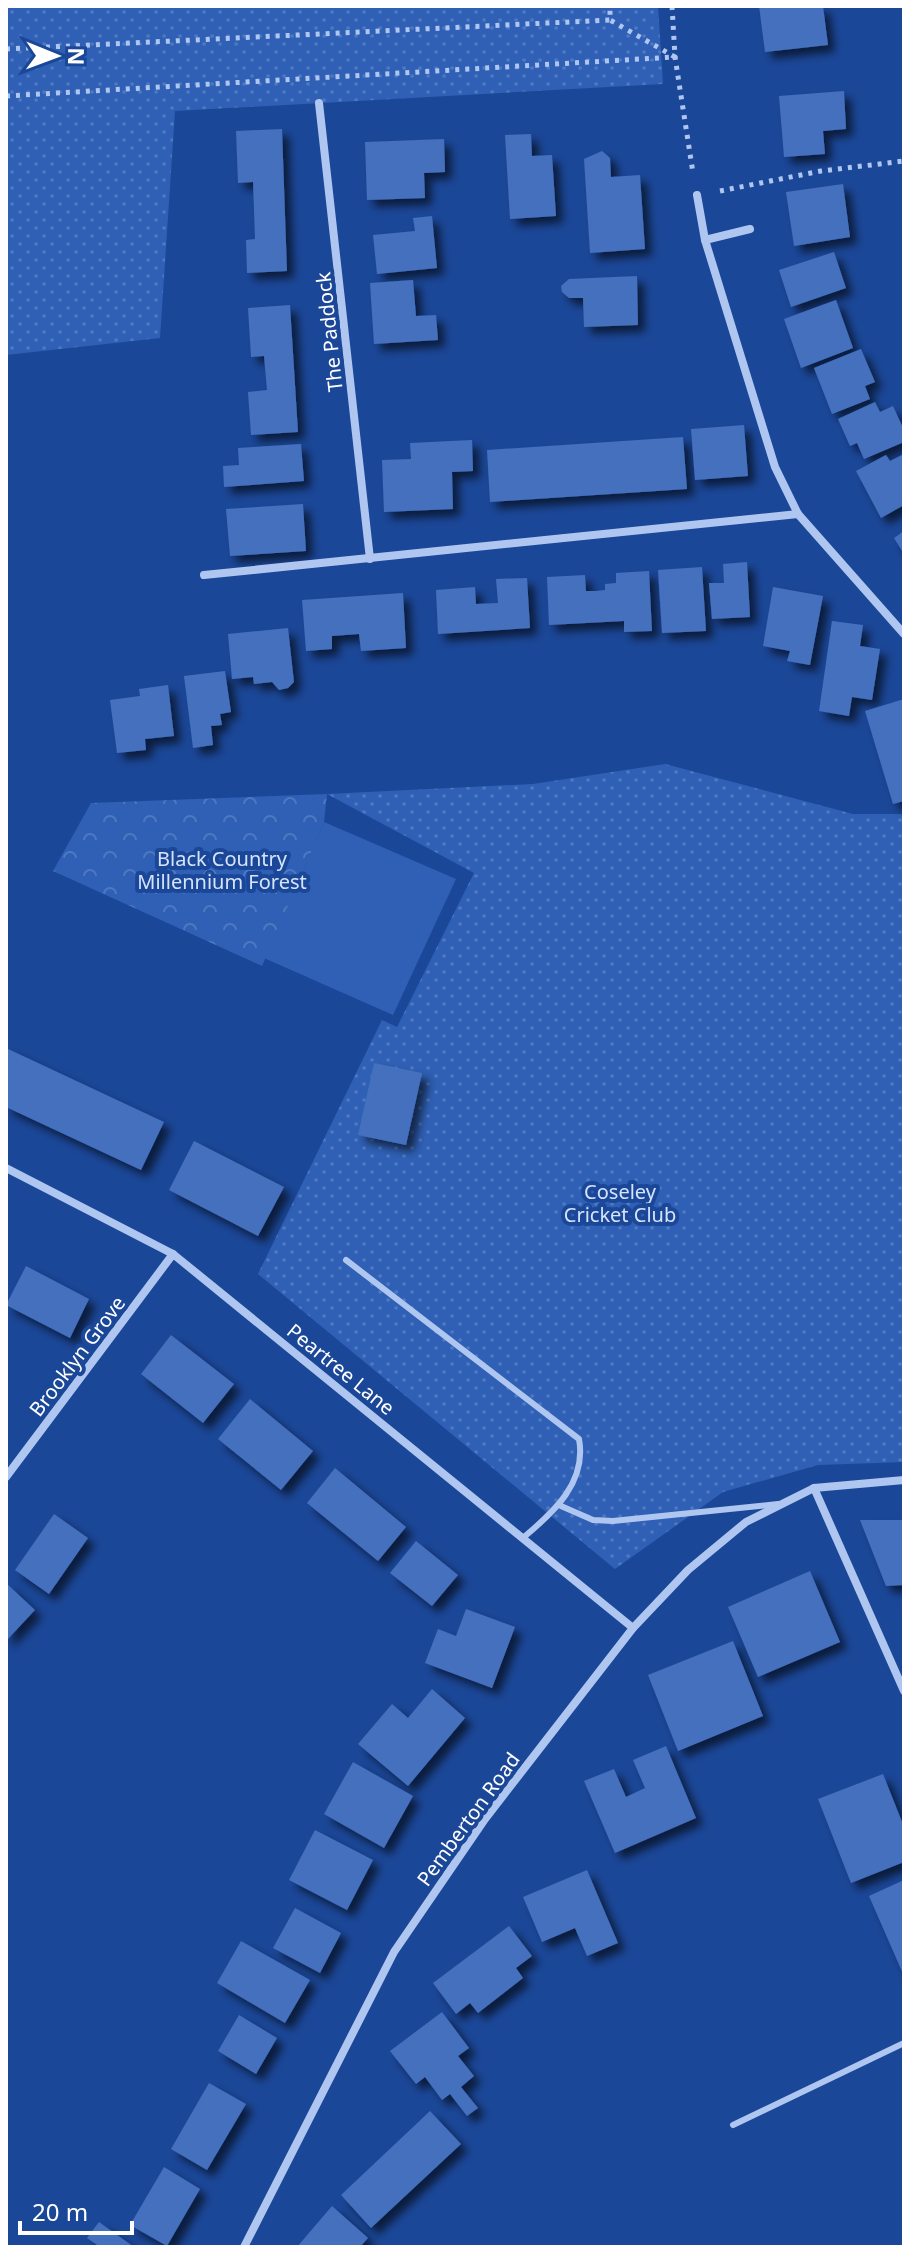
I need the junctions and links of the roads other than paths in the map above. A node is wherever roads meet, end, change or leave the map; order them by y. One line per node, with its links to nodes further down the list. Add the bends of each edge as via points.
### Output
1 (319, 103): 6 (street, The Paddock)
2 (697, 195): 4 (street)
3 (750, 229): 4 (street)
4 (705, 240): 5 (street, via 775,467)
5 (798, 514): 6 (street); 8 (street)
6 (370, 559): 7 (street)
7 (204, 575)
8 (904, 634)
9 (6, 1168): 10 (street, Peartree Lane)
10 (173, 1254): 12 (street, Brooklyn Grove); 17 (street, Peartree Lane)
11 (346, 1260): 16 (lane, via 579,1439 583,1458)
12 (6, 1477)
13 (904, 1480): 14 (street)
14 (814, 1488): 15 (street, Pemberton Road); 19 (street)
15 (782, 1504): 16 (lane, via 613,1521 593,1520); 18 (street, Pemberton Road, via 746,1522 688,1570)
16 (561, 1506): 17 (lane)
17 (524, 1537): 18 (street, Peartree Lane)
18 (633, 1628): 22 (street, Pemberton Road, via 485,1819 394,1952)
19 (904, 1691)
20 (904, 2043): 21 (lane)
21 (733, 2125)
22 (244, 2247)

